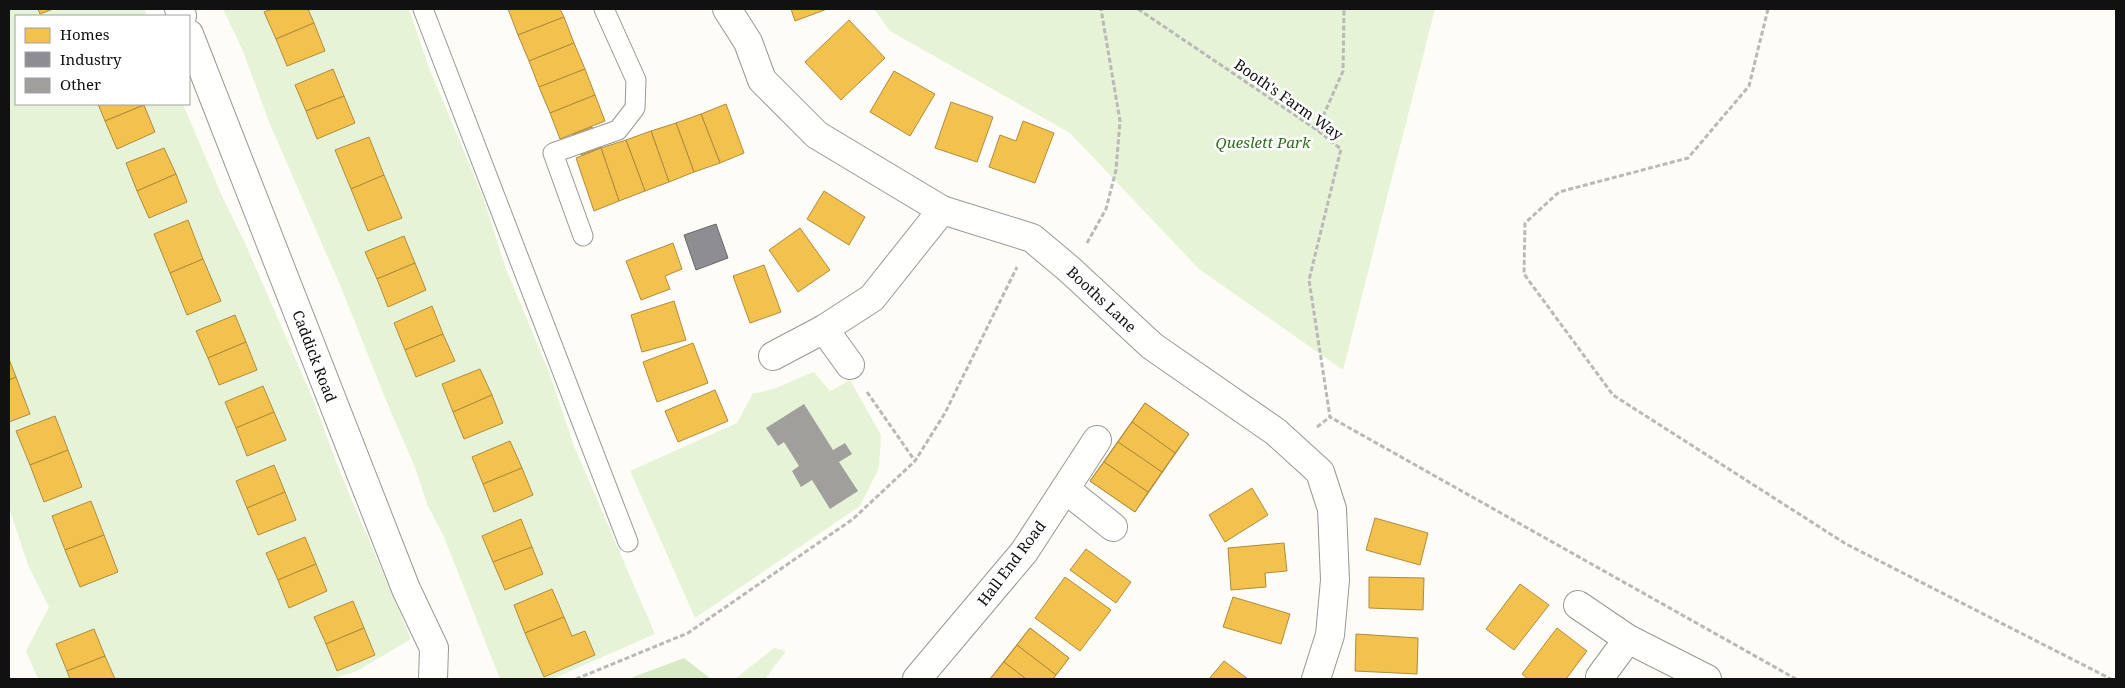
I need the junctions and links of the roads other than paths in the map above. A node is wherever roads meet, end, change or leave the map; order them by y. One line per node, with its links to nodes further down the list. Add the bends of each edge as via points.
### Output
1 (423, 9): 13 (lane)
2 (604, 9): 6 (lane, via 636,80 635,108 618,130 553,153)
3 (727, 9): 5 (street, Booths Lane, via 748,42 762,80 817,135)
4 (190, 37): 17 (street, Caddick Road, via 406,590 434,648)
5 (942, 210): 7 (street, via 872,298); 19 (street, Booths Lane, via 1032,238 1152,346 1276,432 1320,472 1332,509 1335,580 1330,635)
6 (583, 236)
7 (824, 329): 8 (street); 9 (street)
8 (773, 356)
9 (850, 365)
10 (1097, 440): 11 (street, Hall End Road)
11 (1065, 489): 12 (street); 18 (street, Hall End Road, via 1024,552)
12 (1113, 527)
13 (628, 542)
14 (1578, 605): 15 (street)
15 (1628, 638): 16 (street); 20 (street)
16 (1600, 677)
17 (433, 679)
18 (917, 679)
19 (1316, 679)
20 (1706, 679)

